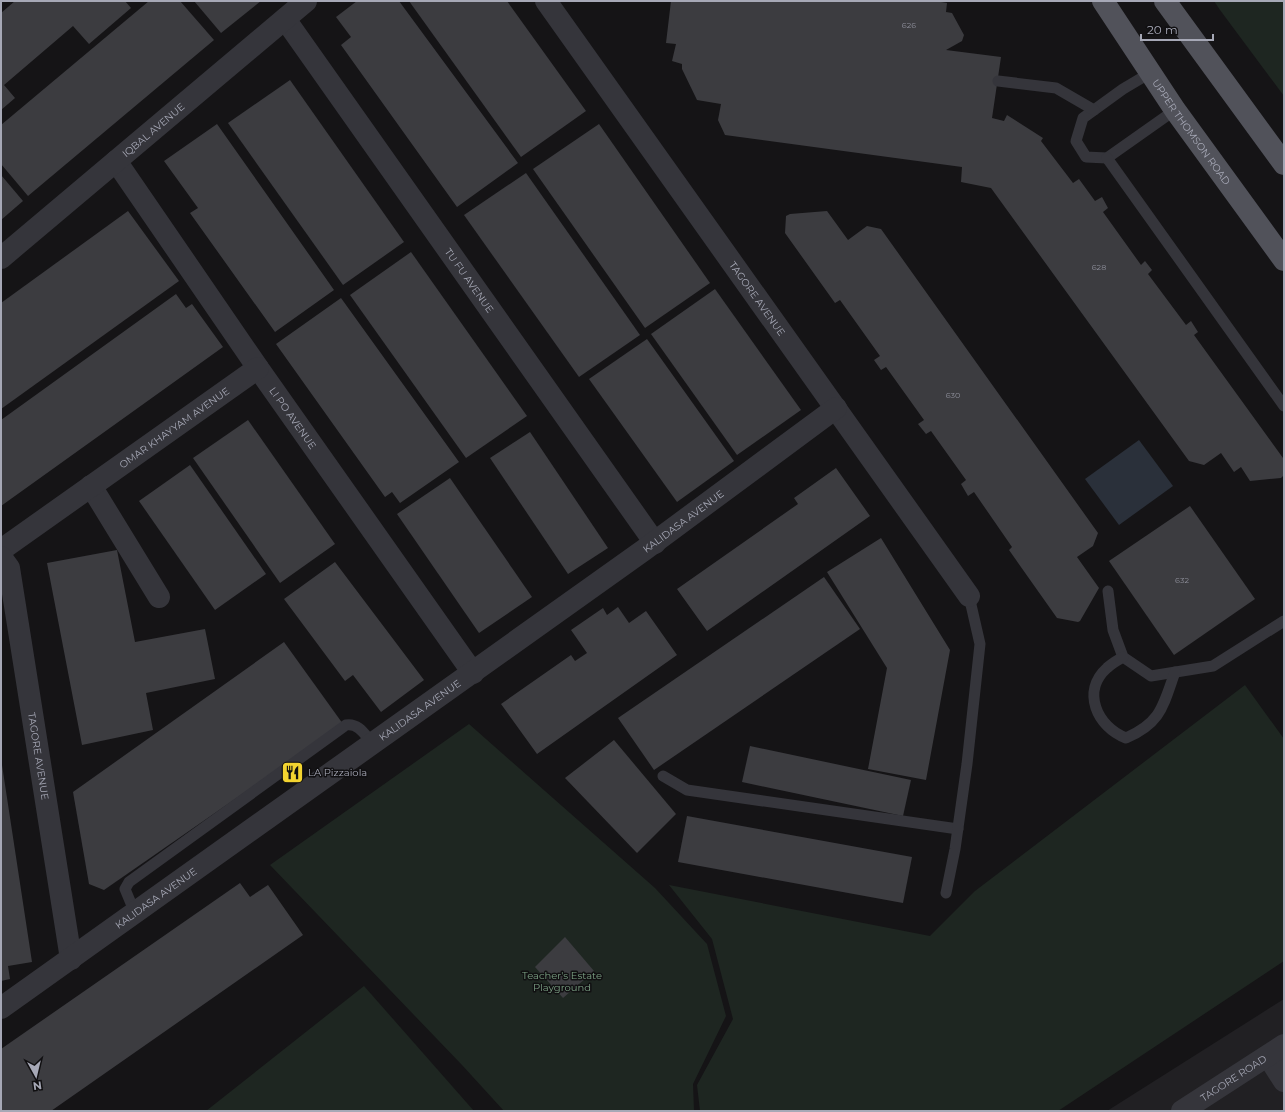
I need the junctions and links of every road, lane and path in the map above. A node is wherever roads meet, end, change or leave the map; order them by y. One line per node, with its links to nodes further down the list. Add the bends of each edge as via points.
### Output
1 (306, 1): 5 (street, IQBAL AVENUE)
2 (546, 1): 17 (street, TAGORE AVENUE)
3 (1103, 1): 6 (main road, UPPER THOMSON ROAD)
4 (1165, 1): 12 (main road)
5 (285, 19): 11 (street, IQBAL AVENUE); 19 (street, TU FU AVENUE)
6 (1150, 73): 8 (lane); 9 (main road, UPPER THOMSON ROAD)
7 (998, 81): 8 (lane, via 1056,88)
8 (1094, 110): 10 (lane, via 1082,118 1076,141 1086,156)
9 (1175, 110): 10 (lane); 14 (main road, UPPER THOMSON ROAD)
10 (1107, 158): 16 (lane)
11 (116, 161): 13 (street, IQBAL AVENUE); 15 (street, LI PO AVENUE)
12 (1284, 164)
13 (1, 258)
14 (1284, 260)
15 (258, 368): 18 (street, OMAR KHAYYAM AVENUE); 28 (street, LI PO AVENUE)
16 (1284, 406)
17 (836, 408): 19 (street, KALIDASA AVENUE); 23 (street, TAGORE AVENUE)
18 (91, 486): 20 (street, OMAR KHAYYAM AVENUE); 24 (street)
19 (655, 542): 28 (street, KALIDASA AVENUE)
20 (1, 550)
21 (1, 557): 34 (street, TAGORE AVENUE, via 9,568)
22 (1108, 591): 26 (lane, via 1113,630)
23 (969, 596): 31 (lane, via 980,644)
24 (159, 598)
25 (1284, 621): 27 (lane, via 1213,666)
26 (1123, 657): 27 (lane, via 1151,676); 27 (lane, via 1106,668 1094,695 1095,708 1103,723 1115,734 1126,738 1152,723 1163,707)
27 (1174, 672)
28 (473, 673): 29 (street, KALIDASA AVENUE)
29 (373, 744): 33 (street, KALIDASA AVENUE); 33 (lane, via 359,728 352,724 346,725 129,882 125,889)
30 (663, 776): 31 (lane, via 687,790)
31 (958, 829): 32 (lane)
32 (946, 893)
33 (135, 913): 34 (street, KALIDASA AVENUE)
34 (70, 958): 35 (street, KALIDASA AVENUE)
35 (1, 1008)
36 (1276, 1051): 37 (street); 38 (street, TAGORE ROAD)
37 (1284, 1081)
38 (1182, 1111)

